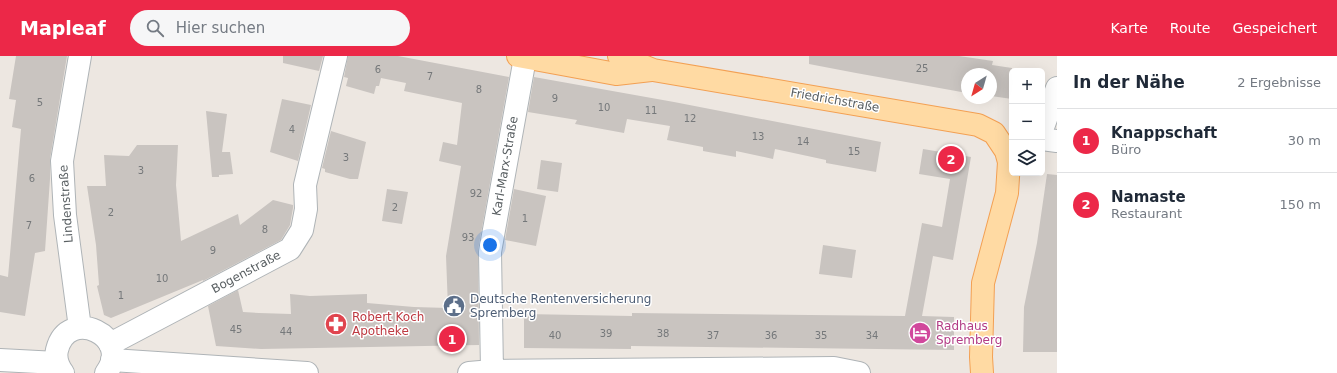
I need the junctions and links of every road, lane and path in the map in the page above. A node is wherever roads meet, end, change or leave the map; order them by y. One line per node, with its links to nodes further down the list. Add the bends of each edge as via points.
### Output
1 (80, 56): 12 (street, Lindenstraße, via 62,161 65,215)
2 (336, 56): 13 (street, Bogenstraße, via 305,185 306,209 302,230 290,249)
3 (619, 56): 5 (main road, Friedrichstraße)
4 (522, 57): 5 (main road, Friedrichstraße, via 616,74); 16 (street, Karl-Marx-Straße, via 490,252)
5 (654, 70): 10 (main road, Friedrichstraße, via 978,125 994,133)
6 (1057, 88): 7 (street)
7 (1045, 122)
8 (1045, 139): 9 (street)
9 (1057, 141)
10 (1009, 150)
11 (1009, 162): 21 (main road, Friedrichstraße, via 1007,193 983,283)
12 (80, 328): 13 (street, via 98,331 105,337); 15 (street, via 63,337 57,349)
13 (109, 359): 17 (street)
14 (0, 360): 15 (street)
15 (60, 368)
16 (492, 371): 19 (street); 20 (street, via 834,368)
17 (302, 373): 18 (street)
18 (307, 373)
19 (468, 373)
20 (859, 373)
21 (982, 373)

